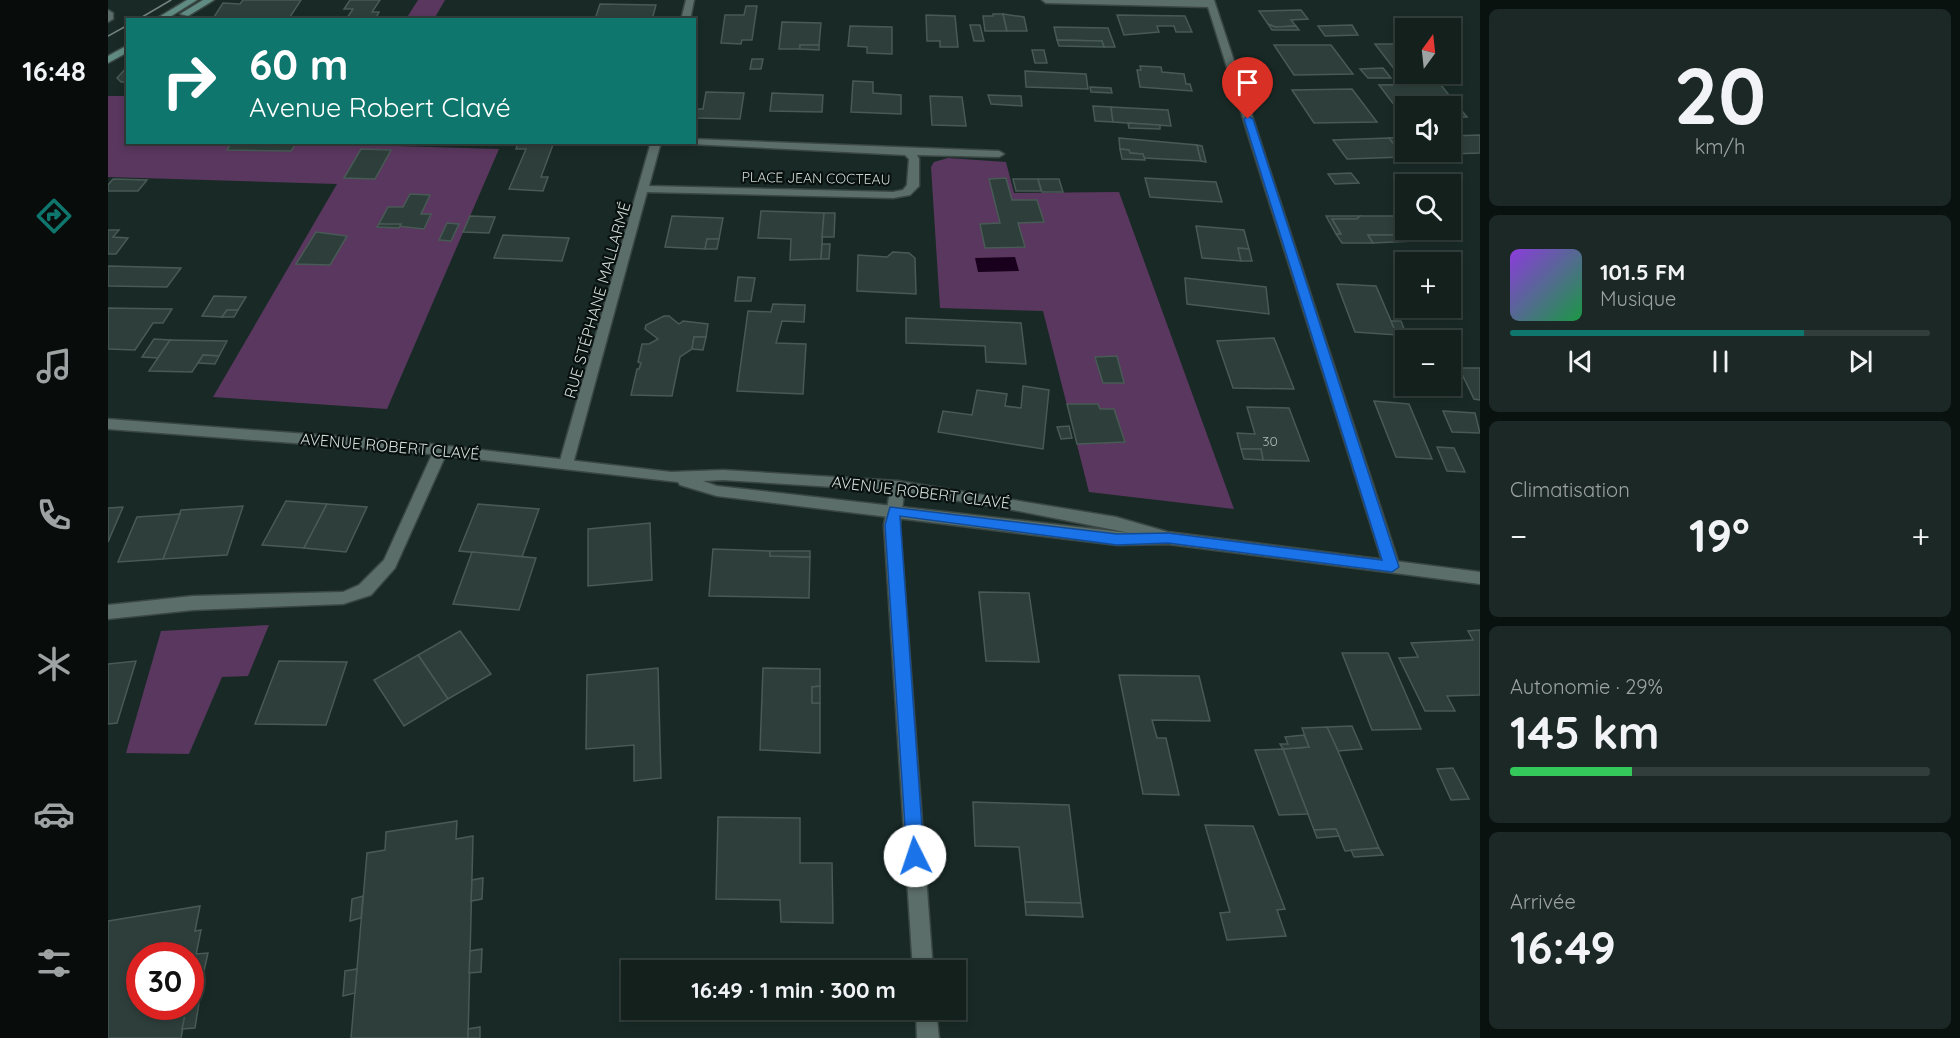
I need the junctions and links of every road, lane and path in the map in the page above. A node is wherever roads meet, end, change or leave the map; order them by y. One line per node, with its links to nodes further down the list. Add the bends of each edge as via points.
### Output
1 (193, 0): 7 (main road)
2 (210, 0): 8 (main road)
3 (690, 0): 9 (street)
4 (1046, 0): 5 (street)
5 (1210, 2): 27 (street)
6 (108, 13): 10 (street)
7 (162, 18)
8 (178, 18)
9 (686, 18)
10 (108, 19)
11 (126, 39): 13 (main road)
12 (126, 49): 14 (main road)
13 (108, 50)
14 (108, 60)
15 (696, 142): 17 (street, PLACE JEAN COCTEAU)
16 (656, 144): 19 (street, RUE STÉPHANE MALLARMÉ)
17 (909, 152): 18 (street); 19 (street, PLACE JEAN COCTEAU, via 914,159 913,186 906,193)
18 (999, 154)
19 (645, 189): 22 (street, RUE STÉPHANE MALLARMÉ)
20 (108, 424): 21 (street, AVENUE ROBERT CLAVÉ)
21 (441, 450): 22 (street, AVENUE ROBERT CLAVÉ); 29 (street, via 390,564 366,590 343,598 193,603)
22 (566, 464): 23 (street, AVENUE ROBERT CLAVÉ)
23 (670, 477): 24 (street, AVENUE ROBERT CLAVÉ, via 723,475); 25 (street, AVENUE ROBERT CLAVÉ, via 717,491)
24 (898, 486): 25 (street); 26 (street, AVENUE ROBERT CLAVÉ, via 1093,519)
25 (894, 510): 26 (street, AVENUE ROBERT CLAVÉ, via 1117,539); 30 (street)
26 (1168, 538): 27 (street, AVENUE ROBERT CLAVÉ)
27 (1392, 567): 28 (street, AVENUE ROBERT CLAVÉ)
28 (1480, 578)
29 (108, 612)
30 (922, 960)
31 (927, 1020): 32 (street)
32 (928, 1038)

